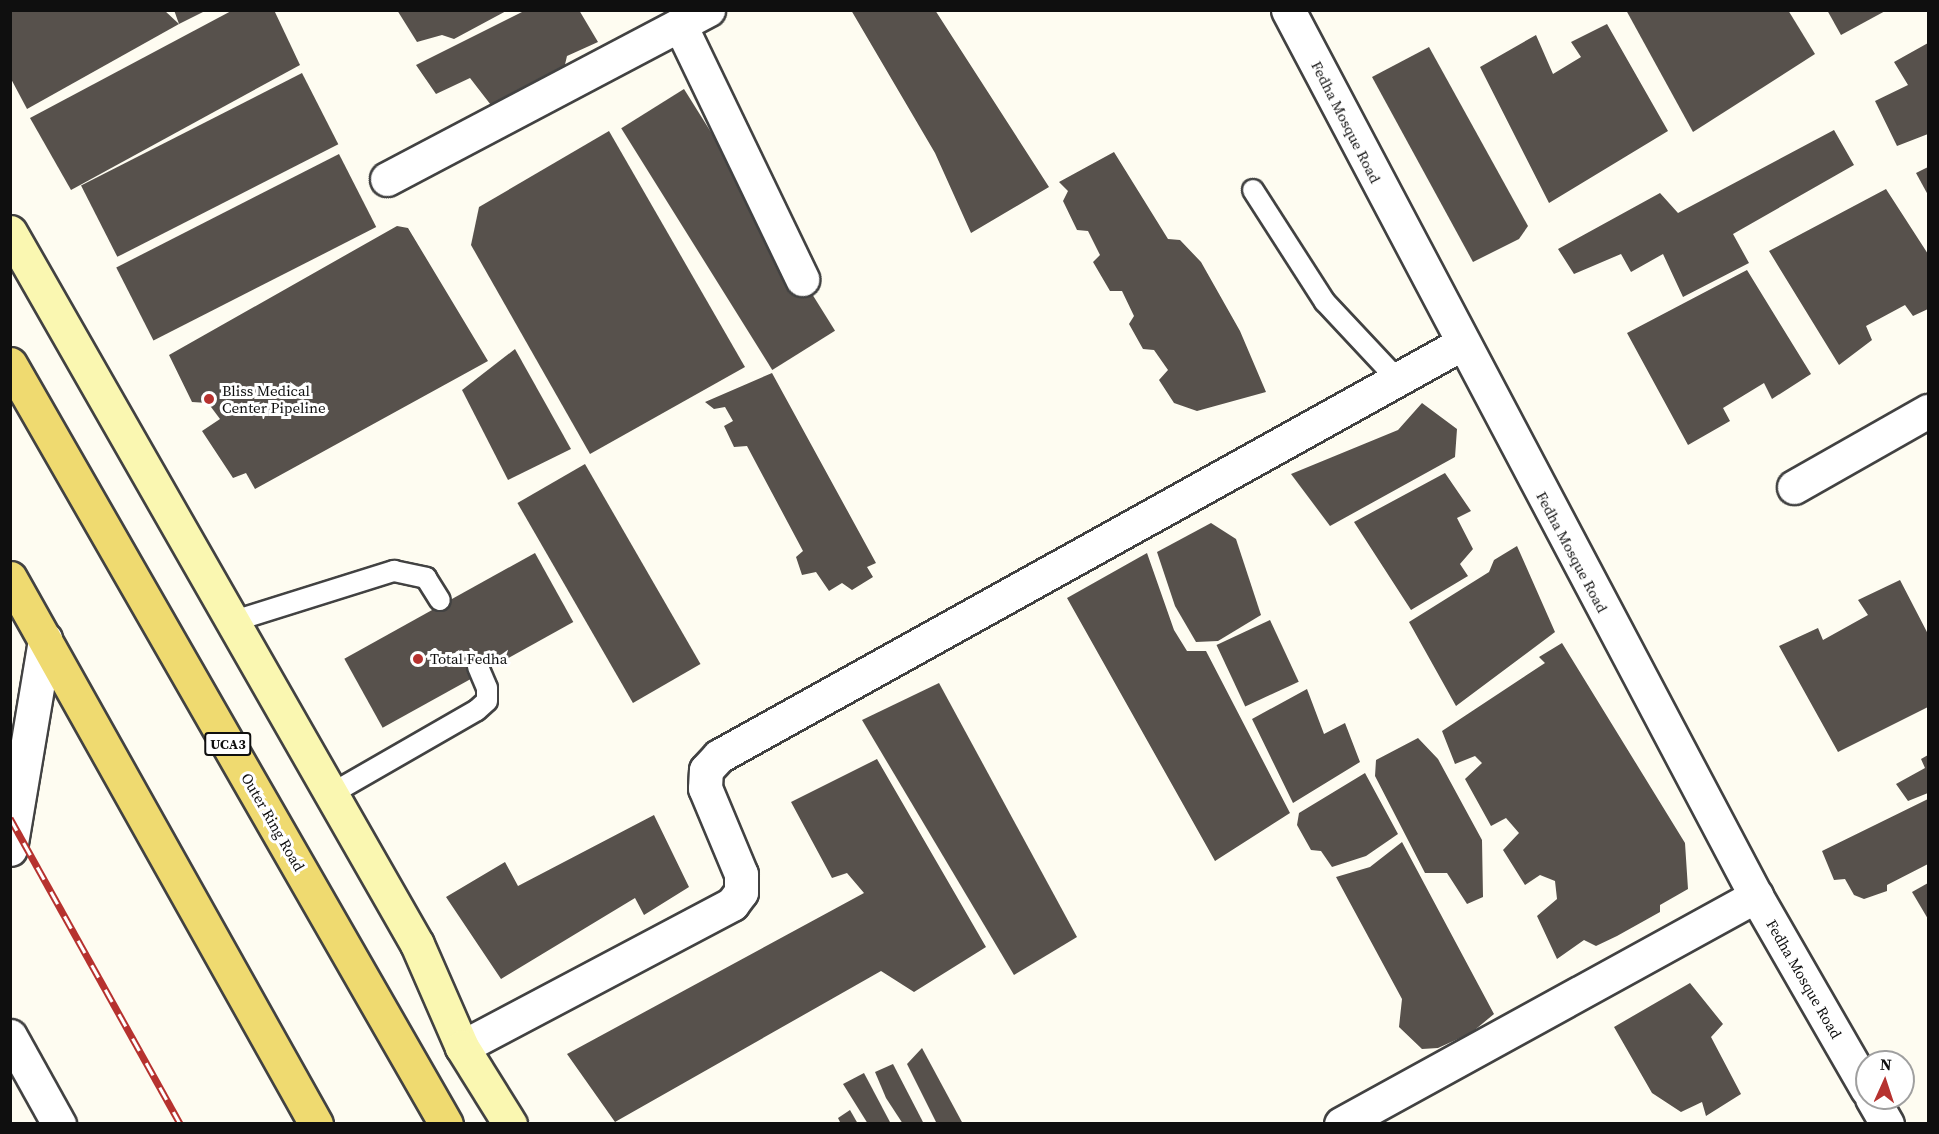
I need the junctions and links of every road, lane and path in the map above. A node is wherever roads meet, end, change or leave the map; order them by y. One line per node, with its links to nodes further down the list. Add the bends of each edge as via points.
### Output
1 (1287, 10): 7 (street, Fedha Mosque Road)
2 (694, 18): 3 (street); 6 (street)
3 (387, 179)
4 (1253, 190): 9 (lane, via 1325,302)
5 (10, 232): 14 (main road)
6 (802, 279)
7 (1461, 344): 9 (street); 19 (street, Fedha Mosque Road)
8 (10, 364): 27 (main road, Outer Ring Road / UCA3)
9 (1397, 379): 21 (street, via 719,756 706,770 705,788 741,874 741,892 732,904)
10 (1929, 411): 11 (street)
11 (1794, 487)
12 (10, 578): 15 (main road)
13 (440, 600): 14 (lane, via 426,578 394,572)
14 (234, 621): 17 (main road)
15 (45, 639): 18 (street); 26 (main road)
16 (478, 667): 17 (lane, via 487,688 487,701 477,710)
17 (332, 794): 21 (main road, via 417,944)
18 (10, 849)
19 (1755, 896): 22 (street, Fedha Mosque Road); 29 (street)
20 (10, 1036): 23 (street)
21 (462, 1047): 28 (main road)
22 (1855, 1068)
23 (20, 1075): 25 (street)
24 (1879, 1110): 30 (street)
25 (59, 1124)
26 (316, 1124)
27 (446, 1124)
28 (510, 1124)
29 (1341, 1124)
30 (1887, 1124)

